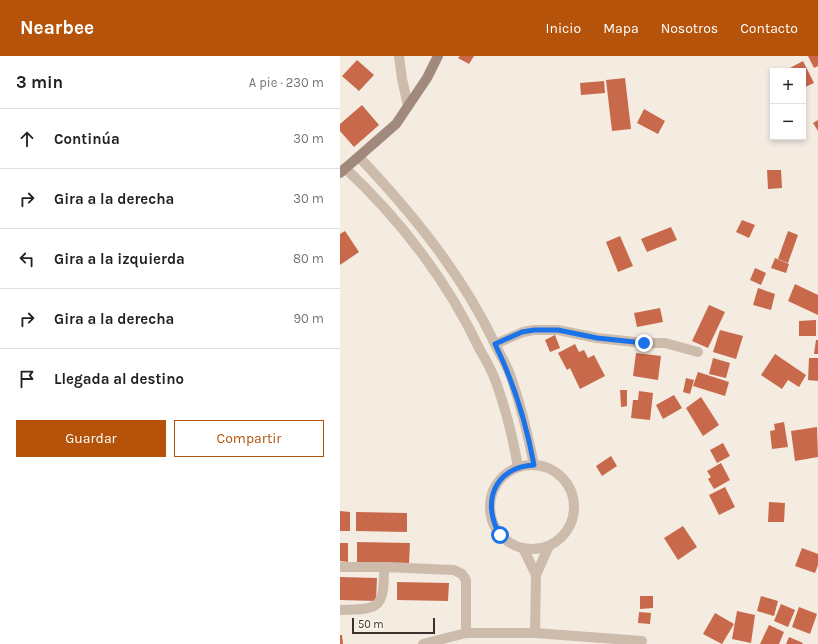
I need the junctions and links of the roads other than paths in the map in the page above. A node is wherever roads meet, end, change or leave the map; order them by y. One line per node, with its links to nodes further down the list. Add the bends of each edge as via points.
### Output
1 (399, 56): 3 (street)
2 (438, 56): 3 (street)
3 (408, 106): 4 (street, via 396,124)
4 (359, 157): 5 (street); 6 (street, via 422,230 458,277)
5 (343, 171): 9 (street, via 370,192 410,240 444,286 473,335 496,381 511,431)
6 (495, 344): 7 (street, via 528,331 558,330 597,338 665,343); 8 (street, via 510,376 527,427)
7 (698, 352)
8 (534, 465): 9 (street); 10 (street, via 548,468 560,475 569,486 574,500 574,514 570,527 561,538)
9 (518, 468): 11 (street, via 506,474 497,484 490,510 500,535)
10 (549, 546): 11 (street); 14 (street)
11 (523, 548): 14 (street)
12 (340, 567): 13 (street)
13 (384, 567): 15 (street, via 384,588 380,602 370,609); 16 (street, via 454,570 462,574 466,580)
14 (536, 575): 17 (street)
15 (340, 610)
16 (466, 633): 17 (street); 19 (street)
17 (535, 633): 18 (street)
18 (642, 641)
19 (422, 644)

